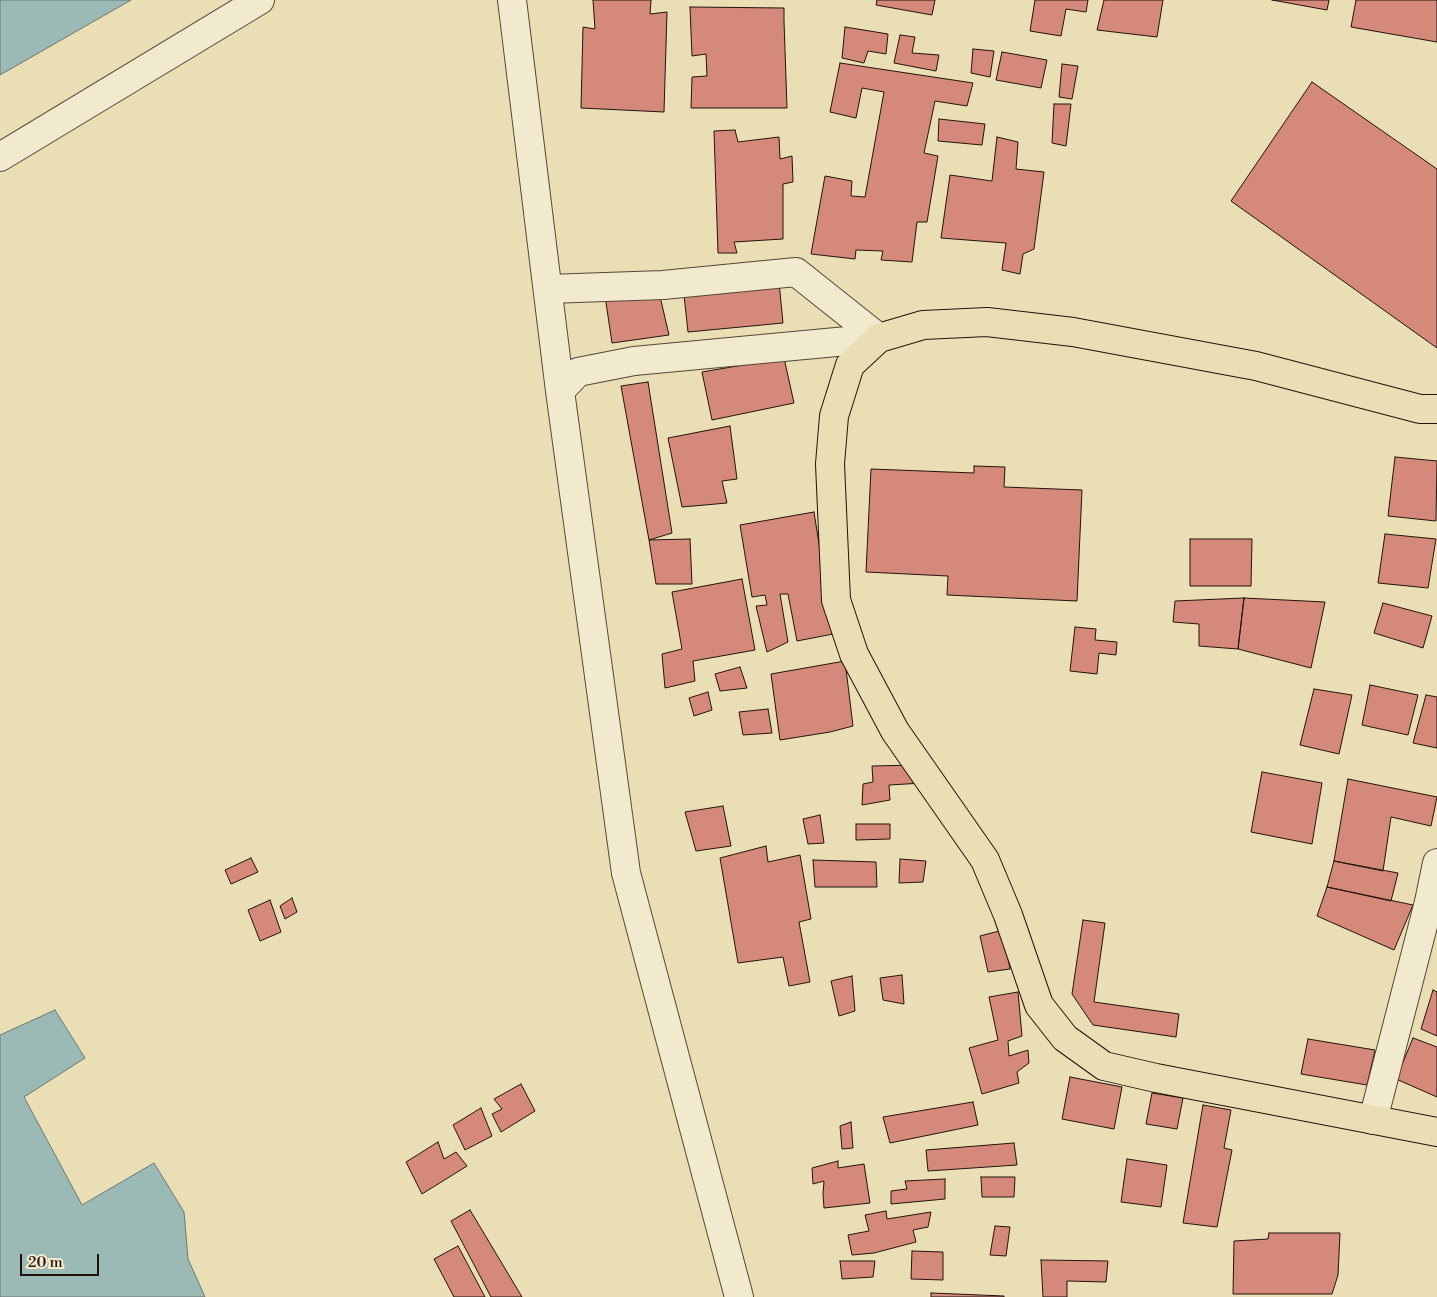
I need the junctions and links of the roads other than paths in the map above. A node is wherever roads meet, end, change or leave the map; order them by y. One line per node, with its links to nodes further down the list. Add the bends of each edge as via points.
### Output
1 (260, 0): 3 (street)
2 (512, 0): 4 (street)
3 (0, 157)
4 (548, 289): 5 (street, via 663,285 796,272); 6 (street)
5 (879, 338): 6 (street, via 634,361 578,372); 7 (main road, via 923,325 987,322 1073,332 1256,366 1420,409); 9 (main road, via 850,365 834,416 830,464 836,600 854,654 895,731 986,860 1039,1005 1065,1038 1104,1066)
6 (560, 391): 11 (street, via 626,873)
7 (1437, 409)
8 (1437, 863): 9 (street)
9 (1373, 1120): 10 (main road)
10 (1437, 1132)
11 (734, 1296)

